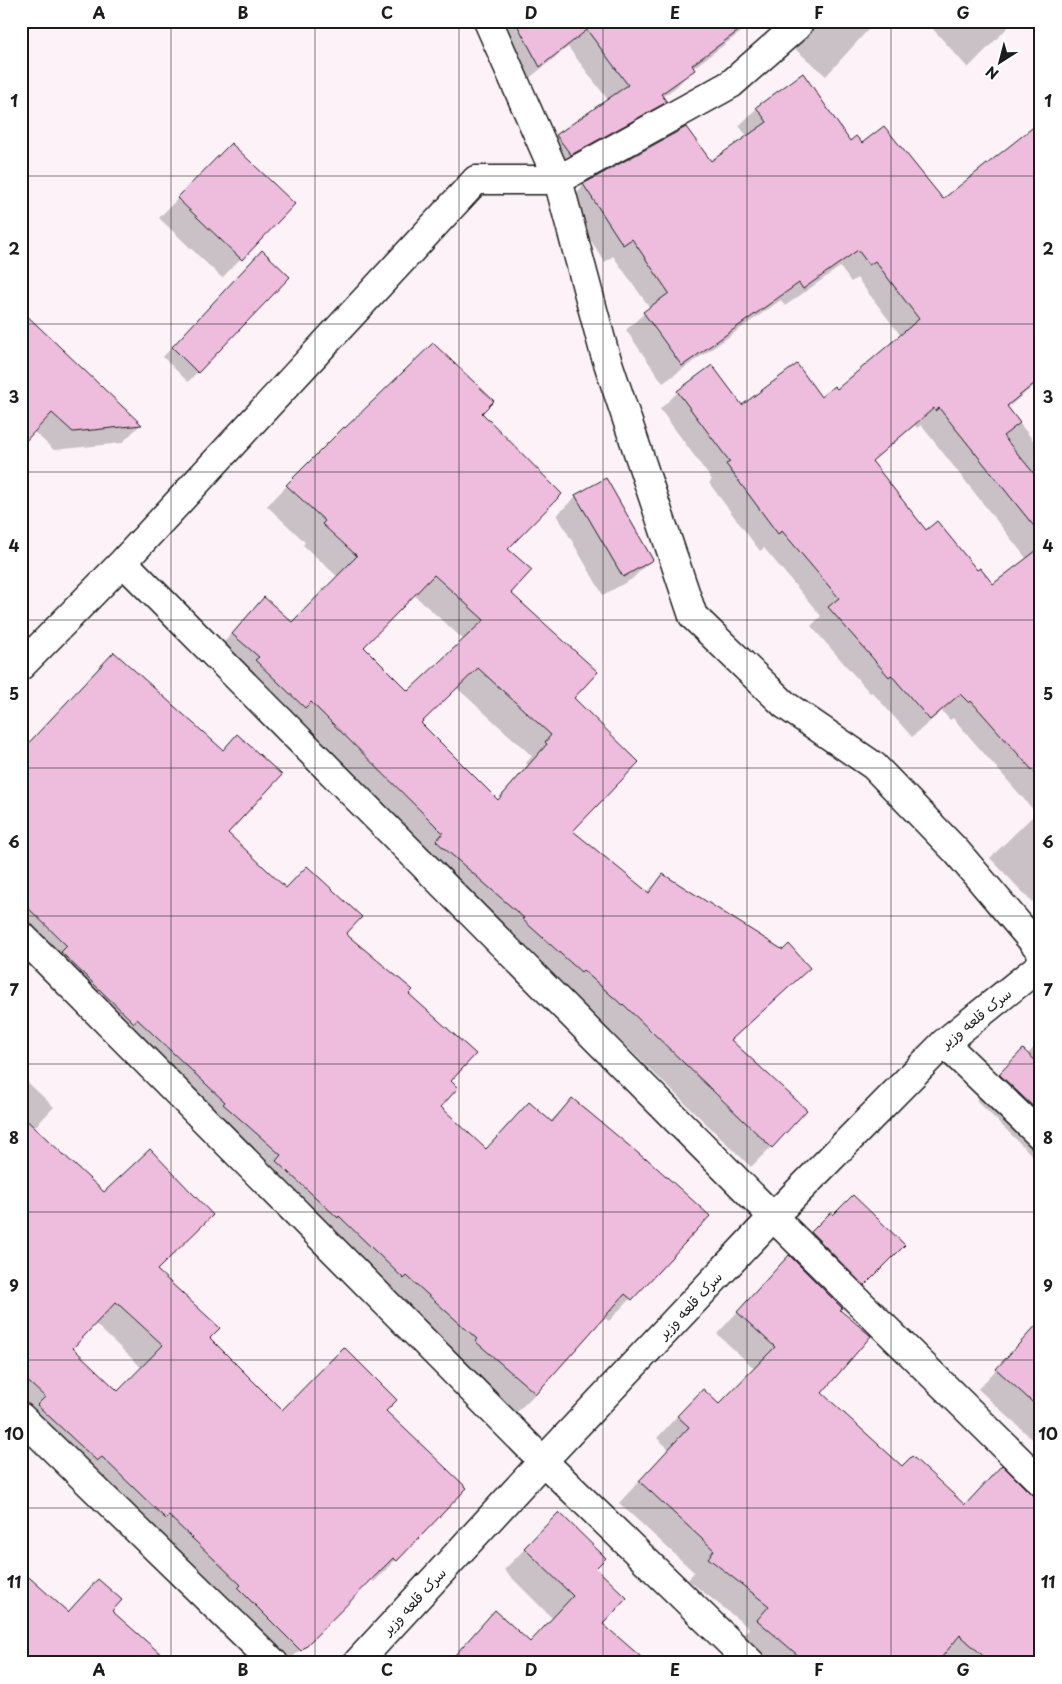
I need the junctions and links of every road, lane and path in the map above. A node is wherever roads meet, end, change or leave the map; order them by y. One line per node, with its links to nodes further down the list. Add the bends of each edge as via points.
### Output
1 (488, 21): 3 (street)
2 (800, 21): 3 (street, via 731,84)
3 (558, 180): 4 (street, via 476,180); 7 (street, via 604,351 693,616 785,705 874,766 957,852)
4 (123, 562): 5 (street); 11 (street)
5 (21, 666)
6 (21, 935): 13 (street)
7 (1041, 951)
8 (1041, 965): 9 (street, سرک قلعه وزیر)
9 (944, 1043): 10 (street); 11 (street, سرک قلعه وزیر)
10 (1041, 1136)
11 (773, 1217): 13 (street, سرک قلعه وزیر); 14 (street)
12 (21, 1417): 15 (street)
13 (542, 1461): 16 (street, سرک قلعه وزیر); 17 (street)
14 (1041, 1482)
15 (274, 1663)
16 (357, 1663)
17 (751, 1663)

